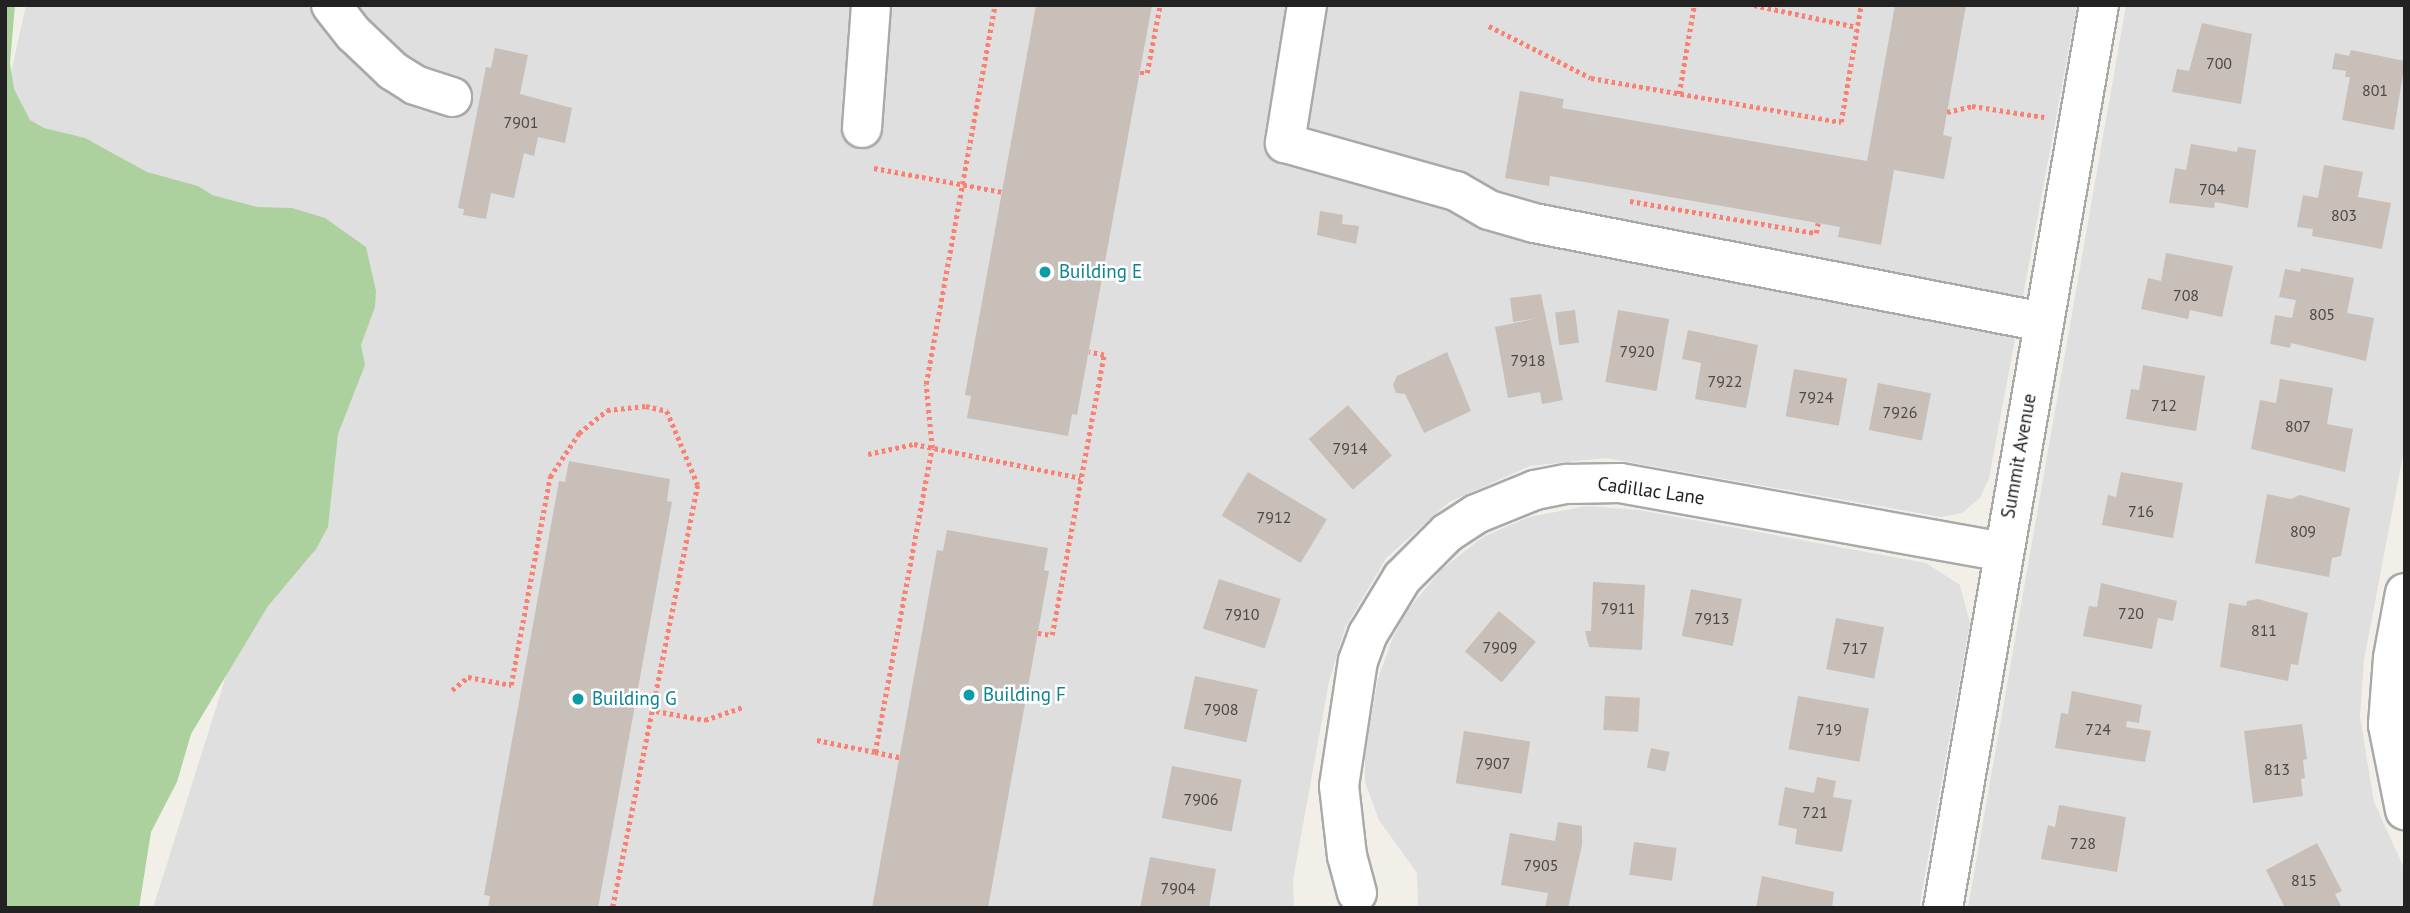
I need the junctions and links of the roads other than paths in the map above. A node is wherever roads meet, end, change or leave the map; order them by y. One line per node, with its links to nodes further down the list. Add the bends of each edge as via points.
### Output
1 (331, 5): 5 (street, via 393,71 415,85)
2 (871, 5): 6 (street)
3 (1307, 5): 7 (street, via 1285,143 1456,191 1510,218)
4 (2099, 5): 7 (street, Summit Avenue)
5 (452, 97)
6 (862, 128)
7 (2043, 322): 8 (street, Summit Avenue)
8 (2003, 552): 11 (street, Cadillac Lane, via 1620,483 1535,490 1476,514 1447,533 1402,578 1378,614 1358,661 1339,786 1347,856); 12 (street, Summit Avenue)
9 (2405, 593): 10 (street, via 2391,670 2388,725)
10 (2405, 810)
11 (1357, 893)
12 (1943, 908)

